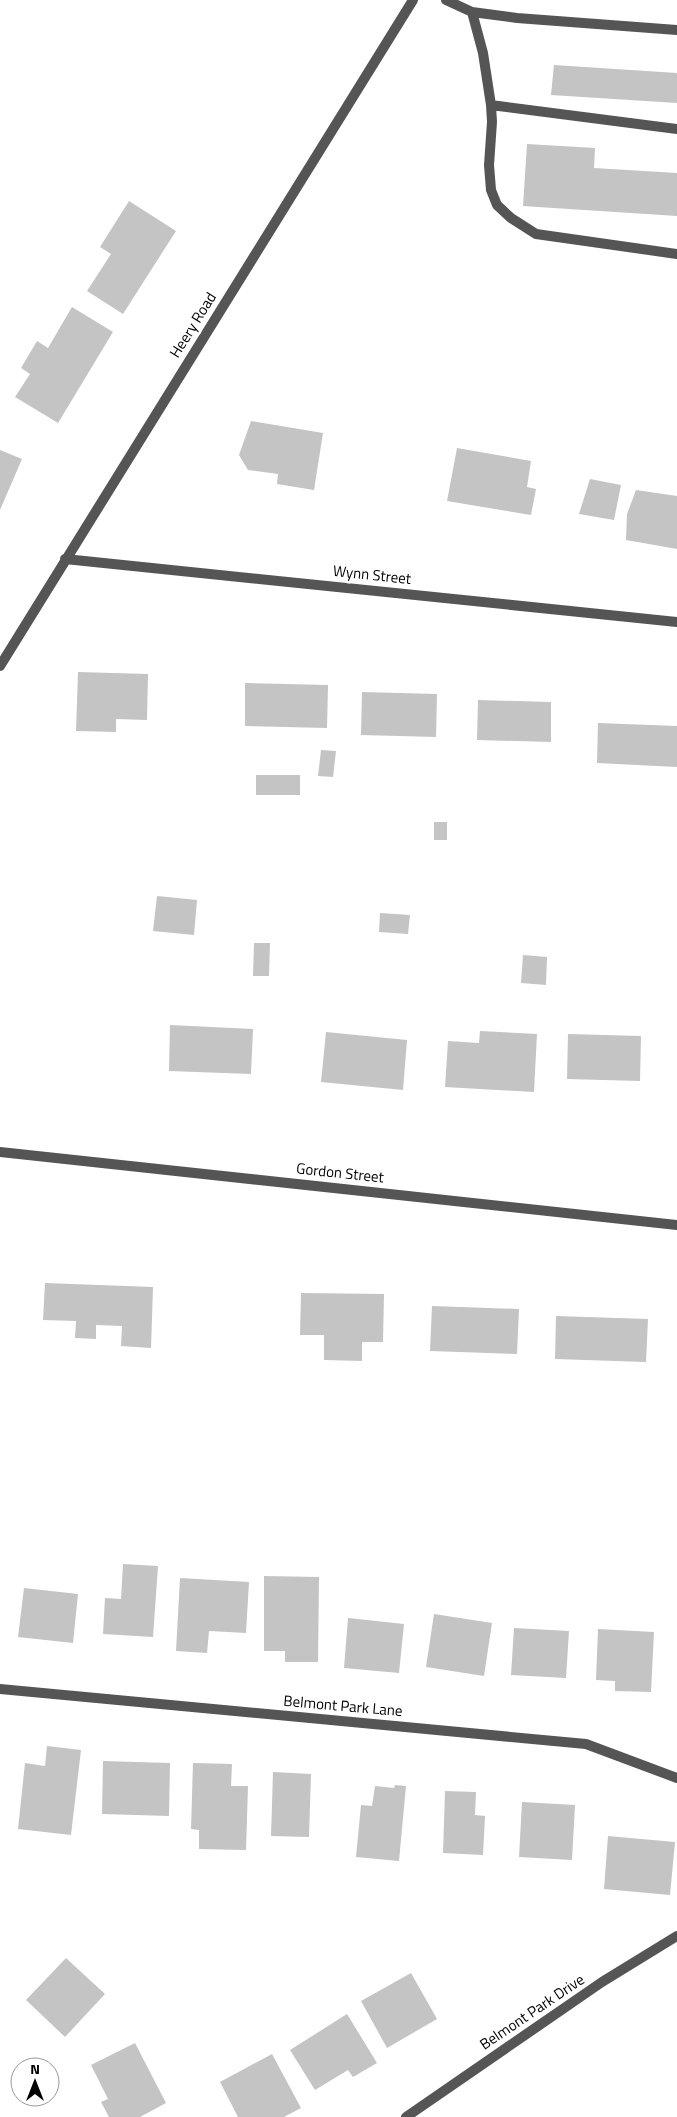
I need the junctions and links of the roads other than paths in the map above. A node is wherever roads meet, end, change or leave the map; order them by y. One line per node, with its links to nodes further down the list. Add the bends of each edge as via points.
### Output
1 (413, 0): 8 (street, Heery Road)
2 (446, 0): 3 (street)
3 (472, 12): 4 (street); 5 (street, via 483,53)
4 (677, 30)
5 (491, 105): 6 (street); 7 (street, via 491,190 497,205 511,218 536,234)
6 (677, 129)
7 (677, 254)
8 (65, 559): 9 (street, Wynn Street); 10 (street, Heery Road)
9 (677, 622)
10 (0, 666)
11 (0, 1152): 12 (street, Gordon Street)
12 (677, 1225)
13 (0, 1689): 14 (street, Belmont Park Lane, via 586,1744)
14 (677, 1778)
15 (677, 1936): 16 (street, Belmont Park Drive, via 594,1988)
16 (406, 2117)

